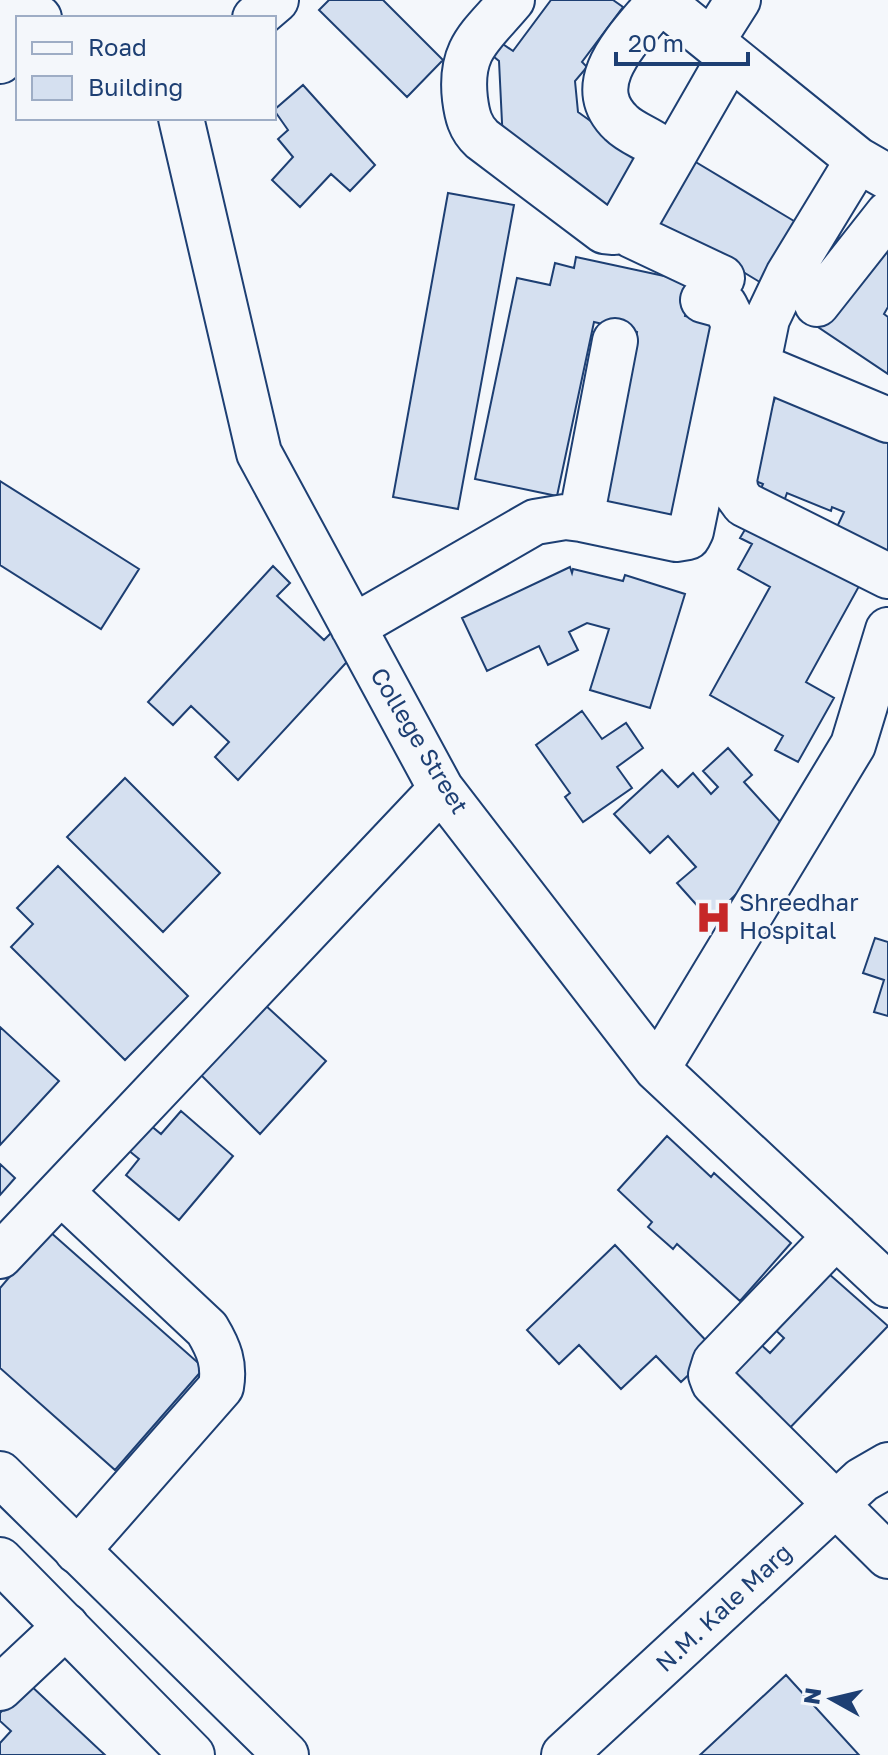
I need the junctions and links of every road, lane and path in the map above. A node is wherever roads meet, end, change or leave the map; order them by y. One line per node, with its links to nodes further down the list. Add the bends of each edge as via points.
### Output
1 (276, 0): 5 (street)
2 (512, 0): 4 (street, via 465,61 470,124 482,139 604,231 614,232 660,158 659,147 622,125 608,107 604,89)
3 (738, 0): 7 (street)
4 (636, 8): 7 (street, via 660,0)
5 (257, 16)
6 (16, 32): 8 (street)
7 (721, 49): 10 (street); 15 (street, via 630,231 713,289 734,324 691,531 676,539)
8 (0, 61)
9 (181, 120): 17 (street, College Street, via 259,453)
10 (881, 179): 11 (street); 13 (street, via 788,275 767,319)
11 (817, 304)
12 (615, 341): 15 (street)
13 (756, 365): 14 (street); 16 (street, via 736,493 757,511)
14 (888, 420)
15 (581, 519): 17 (street, via 535,522)
16 (888, 576)
17 (353, 627): 19 (street, College Street)
18 (888, 630): 20 (street, via 853,745)
19 (441, 789): 20 (street, College Street); 21 (street)
20 (657, 1069): 22 (street, College Street)
21 (61, 1192): 23 (street); 28 (street, via 207,1329 224,1370 221,1387)
22 (836, 1236): 24 (street, College Street); 27 (street, via 715,1362 711,1375)
23 (0, 1256)
24 (888, 1285)
25 (888, 1465): 27 (street, N.M. Kale Marg, via 862,1480)
26 (0, 1474): 28 (street)
27 (835, 1506): 29 (street); 35 (street, N.M. Kale Marg)
28 (77, 1551): 34 (street)
29 (888, 1556)
30 (0, 1560): 31 (street)
31 (66, 1626): 32 (street); 33 (street)
32 (0, 1688)
33 (192, 1755)
34 (286, 1755)
35 (564, 1755)

